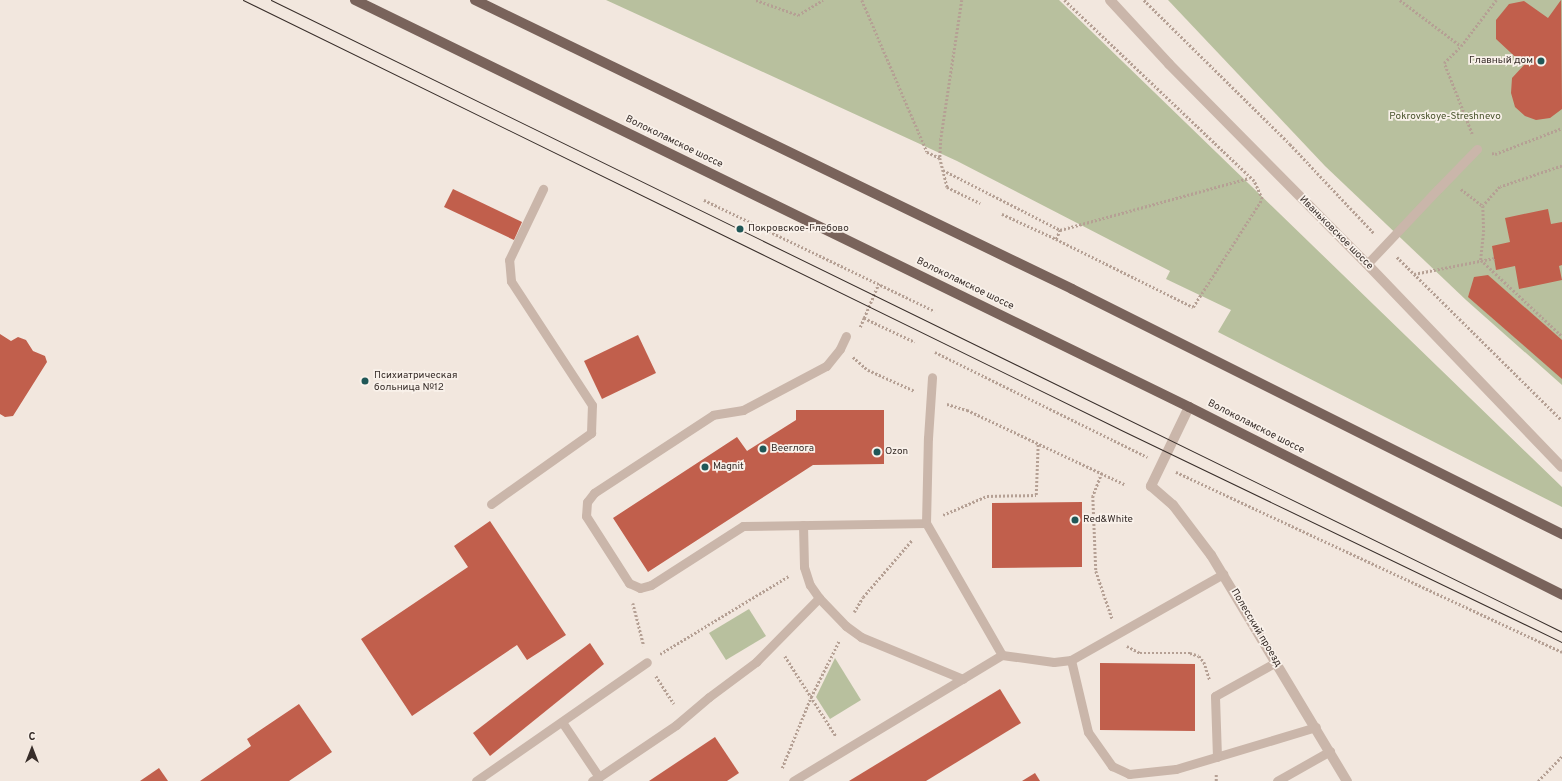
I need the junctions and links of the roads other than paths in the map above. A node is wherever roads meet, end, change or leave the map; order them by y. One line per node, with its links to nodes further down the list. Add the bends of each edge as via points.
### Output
1 (354, 0): 9 (main road, Волоколамское шоссе)
2 (475, 0): 14 (main road, via 1072,289)
3 (1110, 0): 6 (street, Иваньковское шоссе, via 1169,64)
4 (1477, 149): 6 (lane)
5 (543, 189): 11 (lane, via 509,260 511,281 592,405 591,433)
6 (1367, 264): 10 (street, Иваньковское шоссе)
7 (846, 336): 13 (lane, via 840,349 826,366 743,410 713,415 594,492 587,502 586,516 629,583 640,588 650,585 744,526)
8 (932, 377): 12 (lane)
9 (1189, 407): 15 (street, Полесский проезд, via 1151,486 1173,505); 16 (main road, Волоколамское шоссе)
10 (1562, 468)
11 (491, 504)
12 (926, 523): 13 (lane); 18 (lane)
13 (803, 525): 17 (lane, via 804,567 810,585)
14 (1562, 534)
15 (1223, 574): 19 (lane); 21 (street, Полесский проезд)
16 (1562, 595)
17 (819, 598): 22 (lane, via 860,637); 27 (lane, via 756,662 676,725)
18 (1002, 655): 19 (lane, via 1054,662); 22 (lane)
19 (1071, 660): 26 (lane, via 1088,732 1112,766 1129,774 1176,769)
20 (647, 662): 23 (lane)
21 (1276, 662): 24 (street, Полесский проезд); 26 (lane, via 1215,696)
22 (963, 679): 29 (lane)
23 (562, 722): 27 (lane); 28 (lane)
24 (1316, 727): 25 (street, Полесский проезд); 26 (lane)
25 (1330, 751): 30 (lane); 31 (street, Полесский проезд)
26 (1217, 757)
27 (596, 779)
28 (476, 781)
29 (793, 781)
30 (1277, 781)
31 (1347, 781)

